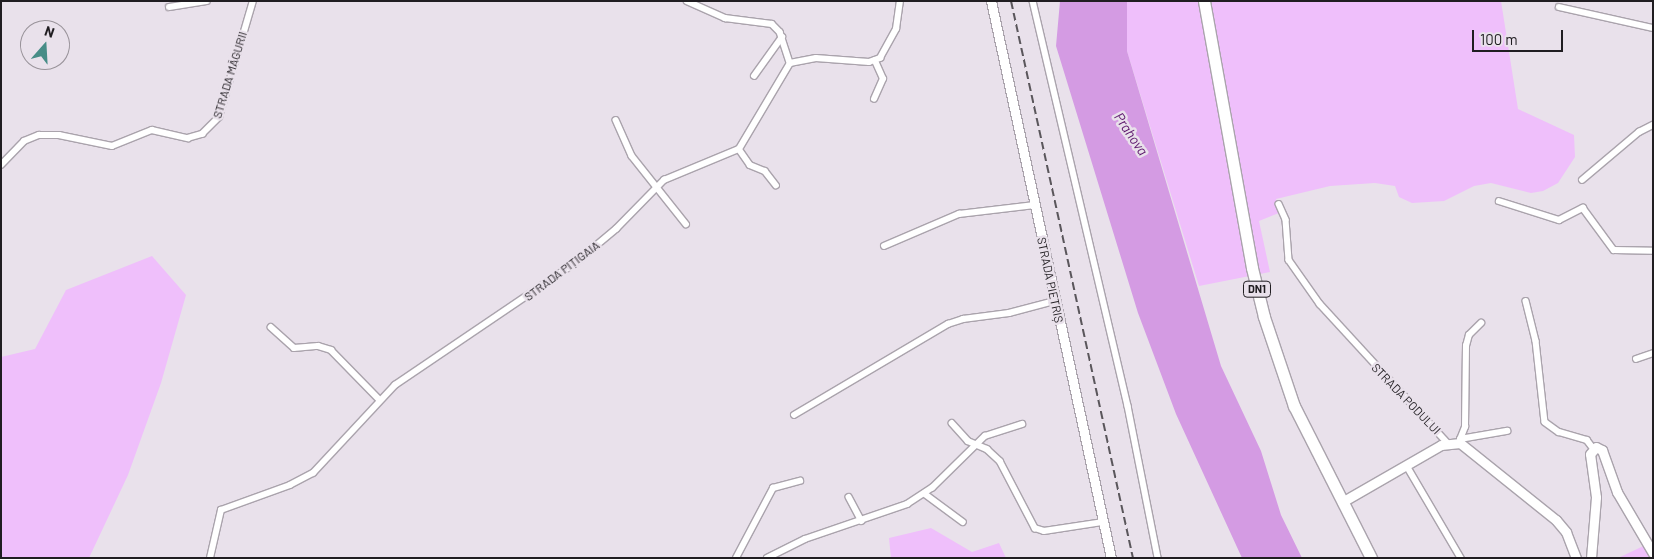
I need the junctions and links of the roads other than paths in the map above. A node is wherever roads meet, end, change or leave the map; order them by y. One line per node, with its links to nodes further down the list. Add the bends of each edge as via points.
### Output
1 (207, 1): 9 (street)
2 (252, 1): 20 (street, STRADA MĂGURII, via 219,117 211,129 188,138 152,130 112,146 59,134 40,135 24,141)
3 (687, 1): 12 (street, via 725,18 767,22 777,27)
4 (900, 1): 13 (street, via 893,37 885,53)
5 (991, 1): 26 (main road, STRADA PIETRIȘ)
6 (1033, 1): 57 (street, via 1128,406)
7 (1197, 1): 58 (highway, DN1, via 1240,242 1262,334 1295,425)
8 (1204, 1): 48 (highway, DN1, via 1252,268 1264,316 1294,406)
9 (169, 7)
10 (1559, 7): 11 (street)
11 (1653, 28)
12 (782, 37): 14 (street); 15 (street)
13 (875, 60): 14 (street, via 810,59); 16 (street, via 884,78)
14 (790, 63): 19 (street)
15 (754, 76)
16 (874, 99)
17 (616, 120): 23 (street, via 632,156)
18 (1653, 125): 21 (street, via 1638,132)
19 (739, 149): 22 (street, via 750,165 765,171); 23 (street, STRADA PIȚIGAIA, via 677,174)
20 (1, 165)
21 (1582, 180)
22 (776, 185)
23 (657, 186): 27 (street); 36 (street, STRADA PIȚIGAIA, via 616,229 574,264 407,376)
24 (1499, 201): 29 (street, via 1559,220 1583,208 1614,250)
25 (1279, 204): 41 (street, STRADA PODULUI, via 1286,216 1289,260 1320,304)
26 (1034, 205): 28 (street, via 959,214); 31 (main road, STRADA PIETRIȘ)
27 (686, 224)
28 (884, 246)
29 (1653, 251)
30 (1526, 300): 43 (street, via 1536,341 1544,422 1559,432 1587,440)
31 (1054, 301): 37 (street, via 948,324); 51 (main road, STRADA PIETRIȘ)
32 (1481, 323): 41 (street, via 1469,335 1466,346 1465,428)
33 (271, 327): 36 (street, via 294,348 318,346 331,350)
34 (1653, 353): 35 (street)
35 (1636, 359)
36 (379, 399): 53 (street, STRADA PIȚIGAIA, via 313,473 290,485 221,510)
37 (794, 415)
38 (952, 422): 42 (street)
39 (1022, 424): 42 (street, via 994,432)
40 (1507, 431): 41 (street)
41 (1454, 441): 44 (main road); 61 (main road, STRADA PODULUI, via 1466,445 1556,520 1566,532)
42 (976, 444): 46 (street); 51 (street, via 987,449 1005,468 1035,528 1044,531)
43 (1594, 448): 52 (main road, via 1602,450 1617,492); 62 (main road, via 1590,454 1596,497)
44 (1407, 466): 48 (main road); 60 (street)
45 (800, 481): 54 (street, via 773,488)
46 (925, 494): 49 (street); 50 (street)
47 (849, 497): 49 (street)
48 (1342, 502): 59 (highway, DN1)
49 (862, 521): 55 (street, via 805,539)
50 (963, 522)
51 (1103, 522): 56 (main road, STRADA PIETRIȘ)
52 (1653, 553)
53 (210, 558)
54 (736, 558)
55 (767, 558)
56 (1111, 558)
57 (1158, 558)
58 (1364, 558)
59 (1371, 558)
60 (1461, 558)
61 (1576, 558)
62 (1591, 558)

